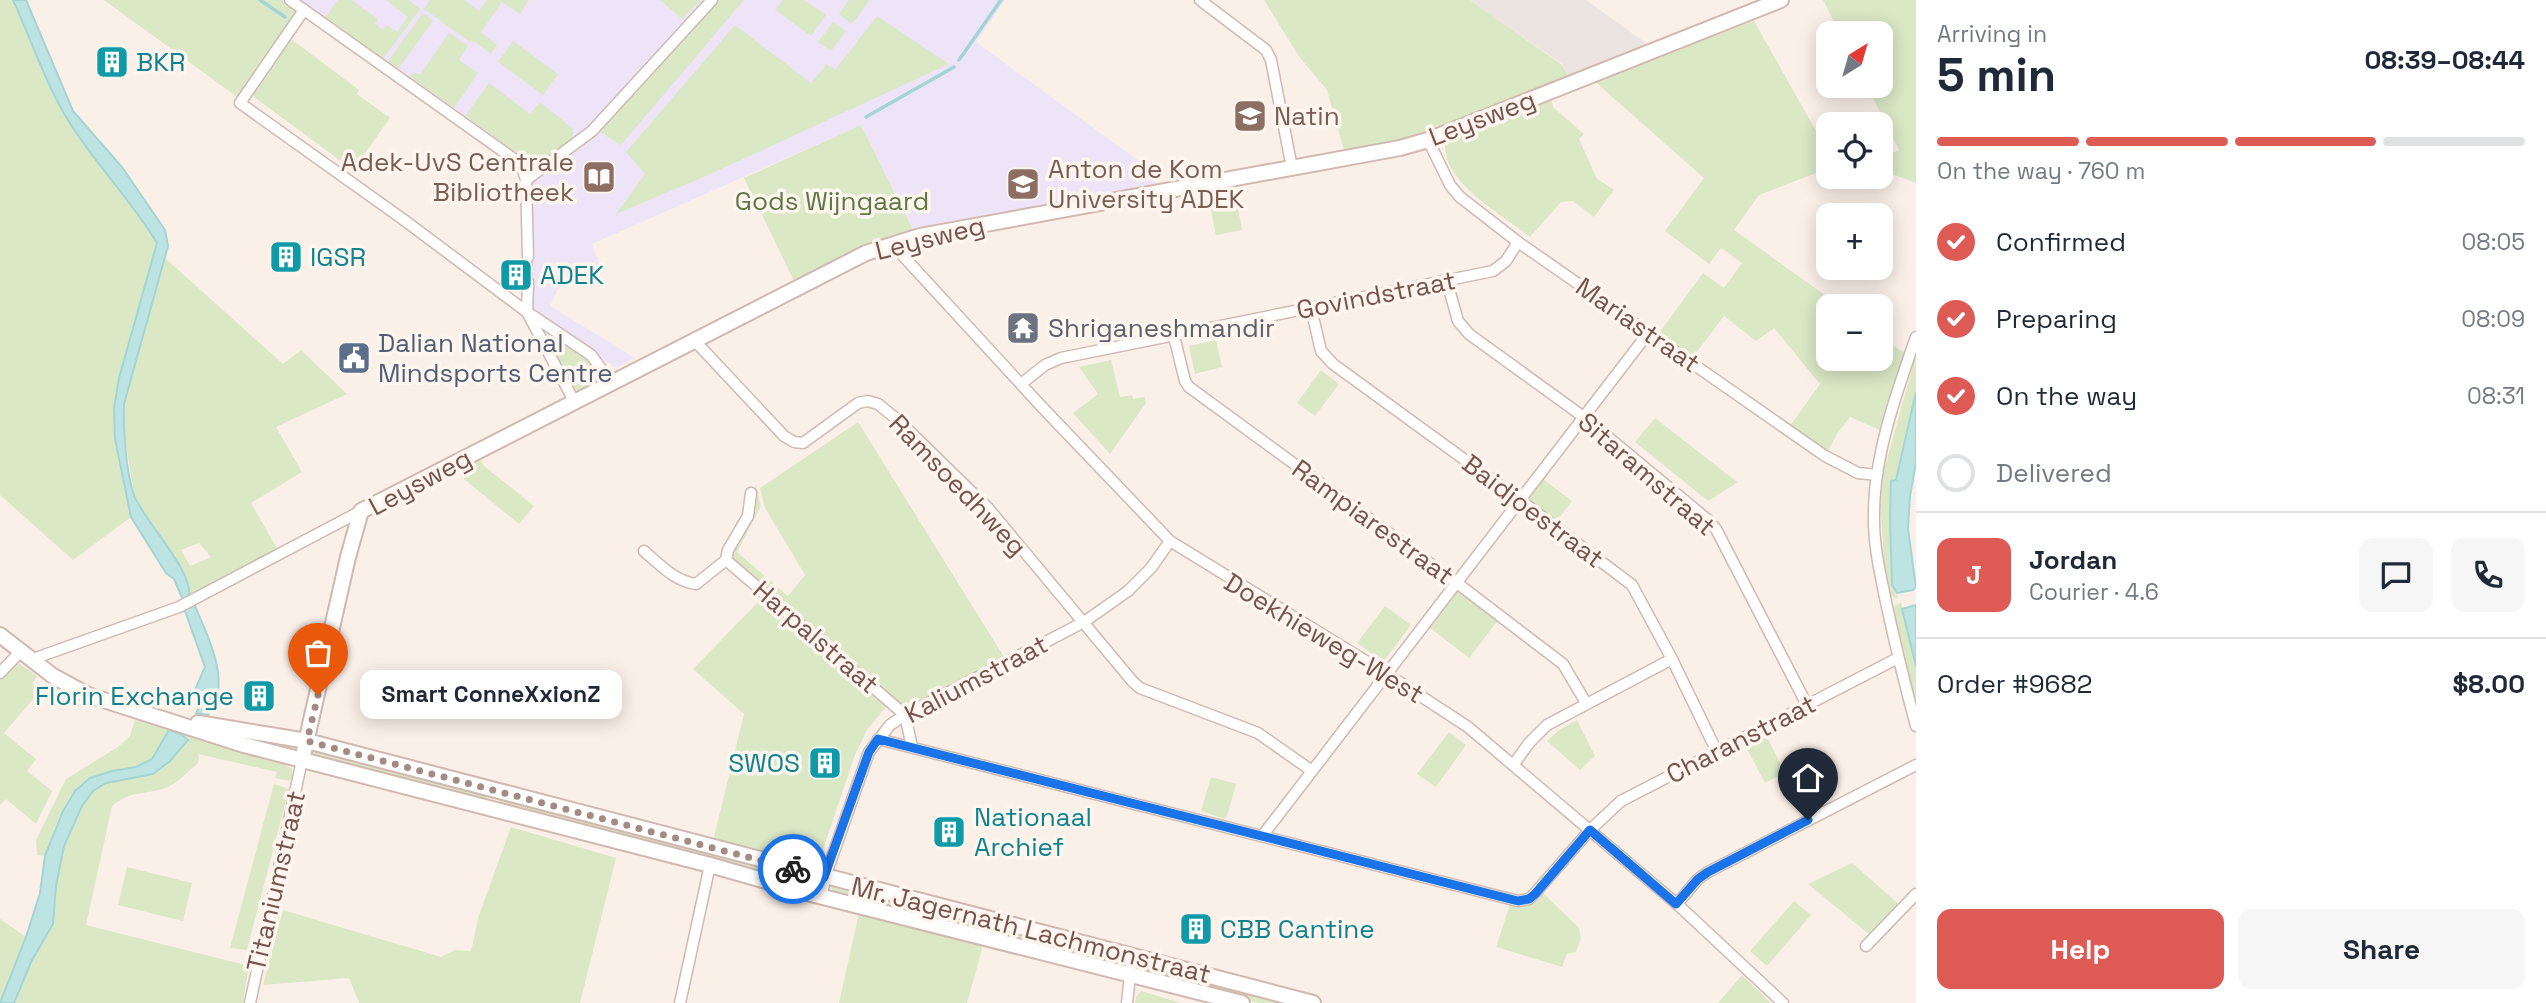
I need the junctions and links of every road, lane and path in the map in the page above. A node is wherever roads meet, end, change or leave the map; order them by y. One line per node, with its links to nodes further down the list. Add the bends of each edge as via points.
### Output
1 (290, 0): 6 (street)
2 (712, 0): 9 (street, via 592,131)
3 (1200, 0): 8 (street, via 1266,50)
4 (1781, 0): 5 (main road, Leysweg)
5 (1755, 4): 7 (main road, Leysweg)
6 (304, 10): 9 (street, via 521,164); 16 (street, via 240,103)
7 (1428, 140): 8 (main road, Leysweg); 10 (street, Mariastraat, via 1460,197)
8 (1292, 167): 11 (main road, Leysweg)
9 (526, 180): 12 (street)
10 (1518, 242): 14 (street, Govindstraat, via 1501,267); 17 (street, Mariastraat)
11 (894, 244): 20 (main road, Leysweg, via 866,253); 22 (street, Doekhieweg-West)
12 (528, 257)
13 (528, 282): 16 (street)
14 (1447, 282): 15 (street, Govindstraat); 24 (street, Sitaramstraat, via 1463,328)
15 (1311, 307): 18 (street, Govindstraat); 27 (street, Baidjoestraat, via 1321,351 1333,364)
16 (527, 312): 21 (street, via 591,355); 23 (street)
17 (1650, 331): 24 (street); 25 (street, Mariastraat, via 1825,456 1858,472)
18 (1174, 335): 22 (street, Govindstraat, via 1061,358); 32 (street, Rampiarestraat, via 1189,387)
19 (1916, 337): 25 (street)
20 (694, 340): 21 (main road, Leysweg); 33 (street, Ramsoedhweg, via 794,442 803,443 858,403 878,404 988,508)
21 (611, 382): 23 (main road, Leysweg)
22 (1021, 384): 29 (street, Doekhieweg-West)
23 (574, 401): 28 (main road, Leysweg)
24 (1585, 418): 27 (street); 41 (street, Sitaramstraat, via 1716,529)
25 (1877, 475): 36 (street, via 1875,541)
26 (751, 493): 31 (street, via 748,516)
27 (1520, 500): 32 (street); 37 (street, Baidjoestraat, via 1632,585)
28 (361, 511): 35 (street, via 179,607); 46 (main road, Leysweg)
29 (1170, 541): 33 (street, Kaliumstraat, via 1128,591); 39 (street, Doekhieweg-West)
30 (644, 551): 31 (street, via 685,583 696,584)
31 (726, 560): 43 (street, Harpalstraat)
32 (1457, 583): 39 (street); 40 (street, Rampiarestraat, via 1563,664)
33 (1084, 622): 43 (street, Kaliumstraat); 52 (street, Ramsoedhweg, via 1140,688 1258,733)
34 (0, 635): 35 (main road)
35 (25, 656): 38 (street); 42 (main road, via 88,695)
36 (1898, 658): 41 (street, Charanstraat); 44 (street)
37 (1672, 659): 40 (street); 48 (street, Baidjoestraat)
38 (0, 673)
39 (1387, 674): 50 (street, Doekhieweg-West, via 1468,727); 52 (street)
40 (1586, 703): 50 (street, via 1547,725)
41 (1807, 705): 48 (street, Charanstraat)
42 (141, 713): 46 (main road, Mr. Jagernath Lachmonstraat); 49 (main road, Mr. Jagernath Lachmonstraat)
43 (905, 715): 45 (street, Kaliumstraat); 47 (street)
44 (1916, 726)
45 (878, 739): 47 (street, Charanstraat); 56 (street, Kaliumstraat, via 869,752)
46 (307, 741): 49 (main road, Leysweg); 56 (main road, Mr. Jagernath Lachmonstraat)
47 (912, 747): 54 (street, Charanstraat)
48 (1717, 752): 53 (street, Charanstraat, via 1620,801)
49 (302, 760): 55 (main road, Mr. Jagernath Lachmonstraat); 63 (street, Titaniumstraat)
50 (1514, 764): 53 (street, Doekhieweg-West)
51 (1916, 765): 59 (street, via 1708,872)
52 (1312, 771): 54 (street)
53 (1590, 830): 54 (street, Charanstraat, via 1535,894 1518,901); 59 (street, Doekhieweg-West)
54 (1263, 835)
55 (710, 865): 58 (main road, Mr. Jagernath Lachmonstraat); 64 (street)
56 (824, 877): 58 (street, Kaliumstraat); 61 (main road, Mr. Jagernath Lachmonstraat)
57 (1916, 894): 60 (street)
58 (822, 896): 62 (main road, Mr. Jagernath Lachmonstraat)
59 (1676, 904): 68 (street, Doekhieweg-West)
60 (1866, 946)
61 (1132, 956): 62 (street); 67 (main road, Mr. Jagernath Lachmonstraat)
62 (1129, 974): 65 (street); 66 (main road, Mr. Jagernath Lachmonstraat)
63 (250, 1003)
64 (680, 1003)
65 (1127, 1003)
66 (1242, 1003)
67 (1313, 1003)
68 (1783, 1003)

